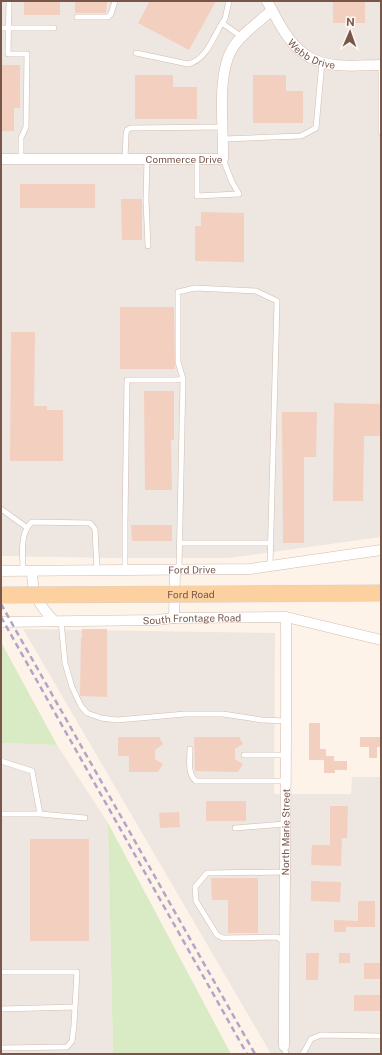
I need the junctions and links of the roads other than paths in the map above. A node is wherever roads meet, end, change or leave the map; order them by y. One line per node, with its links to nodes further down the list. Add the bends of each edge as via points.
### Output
1 (9, 1): 9 (lane)
2 (116, 1): 6 (lane, via 108,17)
3 (228, 1): 7 (lane)
4 (267, 1): 5 (street, Webb Drive)
5 (272, 10): 11 (street, Commerce Drive); 13 (street, Webb Drive, via 285,34 294,44 311,58)
6 (77, 17)
7 (222, 23): 11 (lane); 12 (lane, via 204,54 194,62 188,64)
8 (1, 28): 9 (lane)
9 (8, 28): 10 (lane); 20 (lane, via 8,54 27,54 26,127 21,138)
10 (54, 28)
11 (242, 37): 15 (street, Commerce Drive, via 232,49 224,73)
12 (136, 53)
13 (322, 62): 14 (street, Webb Drive, via 344,66); 17 (lane, via 316,128 302,136)
14 (381, 65): 16 (lane)
15 (223, 127): 17 (street, Commerce Drive); 18 (lane, via 131,128 126,134)
16 (381, 132)
17 (223, 139): 23 (street, Commerce Drive)
18 (124, 158): 20 (street, Commerce Drive); 21 (street, Commerce Drive)
19 (1, 159): 20 (street, Commerce Drive)
20 (21, 159)
21 (147, 159): 22 (street, Commerce Drive); 24 (lane)
22 (197, 160): 23 (street, Commerce Drive); 23 (lane, via 197,196 240,194)
23 (223, 160)
24 (148, 246)
25 (183, 379): 28 (lane); 29 (lane, via 178,362 178,292 195,288 256,291 277,301); 33 (lane, via 127,380)
26 (1, 509): 27 (lane)
27 (26, 527): 35 (lane, via 24,536); 36 (lane, via 32,522 90,522 95,529)
28 (179, 543): 29 (lane); 32 (lane)
29 (271, 543): 31 (lane)
30 (381, 550): 31 (street, Ford Drive)
31 (270, 566): 32 (street, Ford Drive, via 250,569)
32 (177, 569): 33 (street, Ford Drive); 40 (street)
33 (125, 570): 36 (street, Ford Drive)
34 (1, 571): 35 (street, Ford Drive)
35 (28, 571): 36 (street, Ford Drive); 41 (street, via 42,608)
36 (97, 571)
37 (381, 593): 38 (main road, Ford Road, bridge)
38 (1, 595)
39 (286, 617): 40 (street, South Frontage Road); 43 (street, South Frontage Road); 44 (street, North Marie Street)
40 (174, 618): 41 (street, South Frontage Road)
41 (58, 621): 42 (street, South Frontage Road); 44 (lane, via 64,663 72,687 87,713 117,720 185,714 223,714)
42 (1, 622)
43 (381, 640)
44 (287, 721): 47 (street, North Marie Street)
45 (190, 749): 49 (lane, via 190,770 196,782)
46 (244, 755): 47 (lane)
47 (286, 755): 49 (street, North Marie Street)
48 (1, 761): 51 (lane, via 32,771)
49 (286, 781): 53 (street, North Marie Street)
50 (1, 814): 51 (lane)
51 (40, 814): 52 (lane)
52 (86, 818)
53 (285, 824): 54 (lane); 55 (street, North Marie Street)
54 (235, 828)
55 (285, 872): 56 (street, North Marie Street); 56 (lane, via 207,873 195,887 196,901 217,935 223,938 277,937)
56 (284, 942): 62 (street, North Marie Street)
57 (1, 972): 58 (lane, via 77,972)
58 (75, 1007): 59 (lane); 61 (lane, via 72,1041 67,1047)
59 (1, 1008)
60 (381, 1036): 63 (lane, via 321,1035 311,1039)
61 (1, 1048)
62 (285, 1050)
63 (303, 1054)

